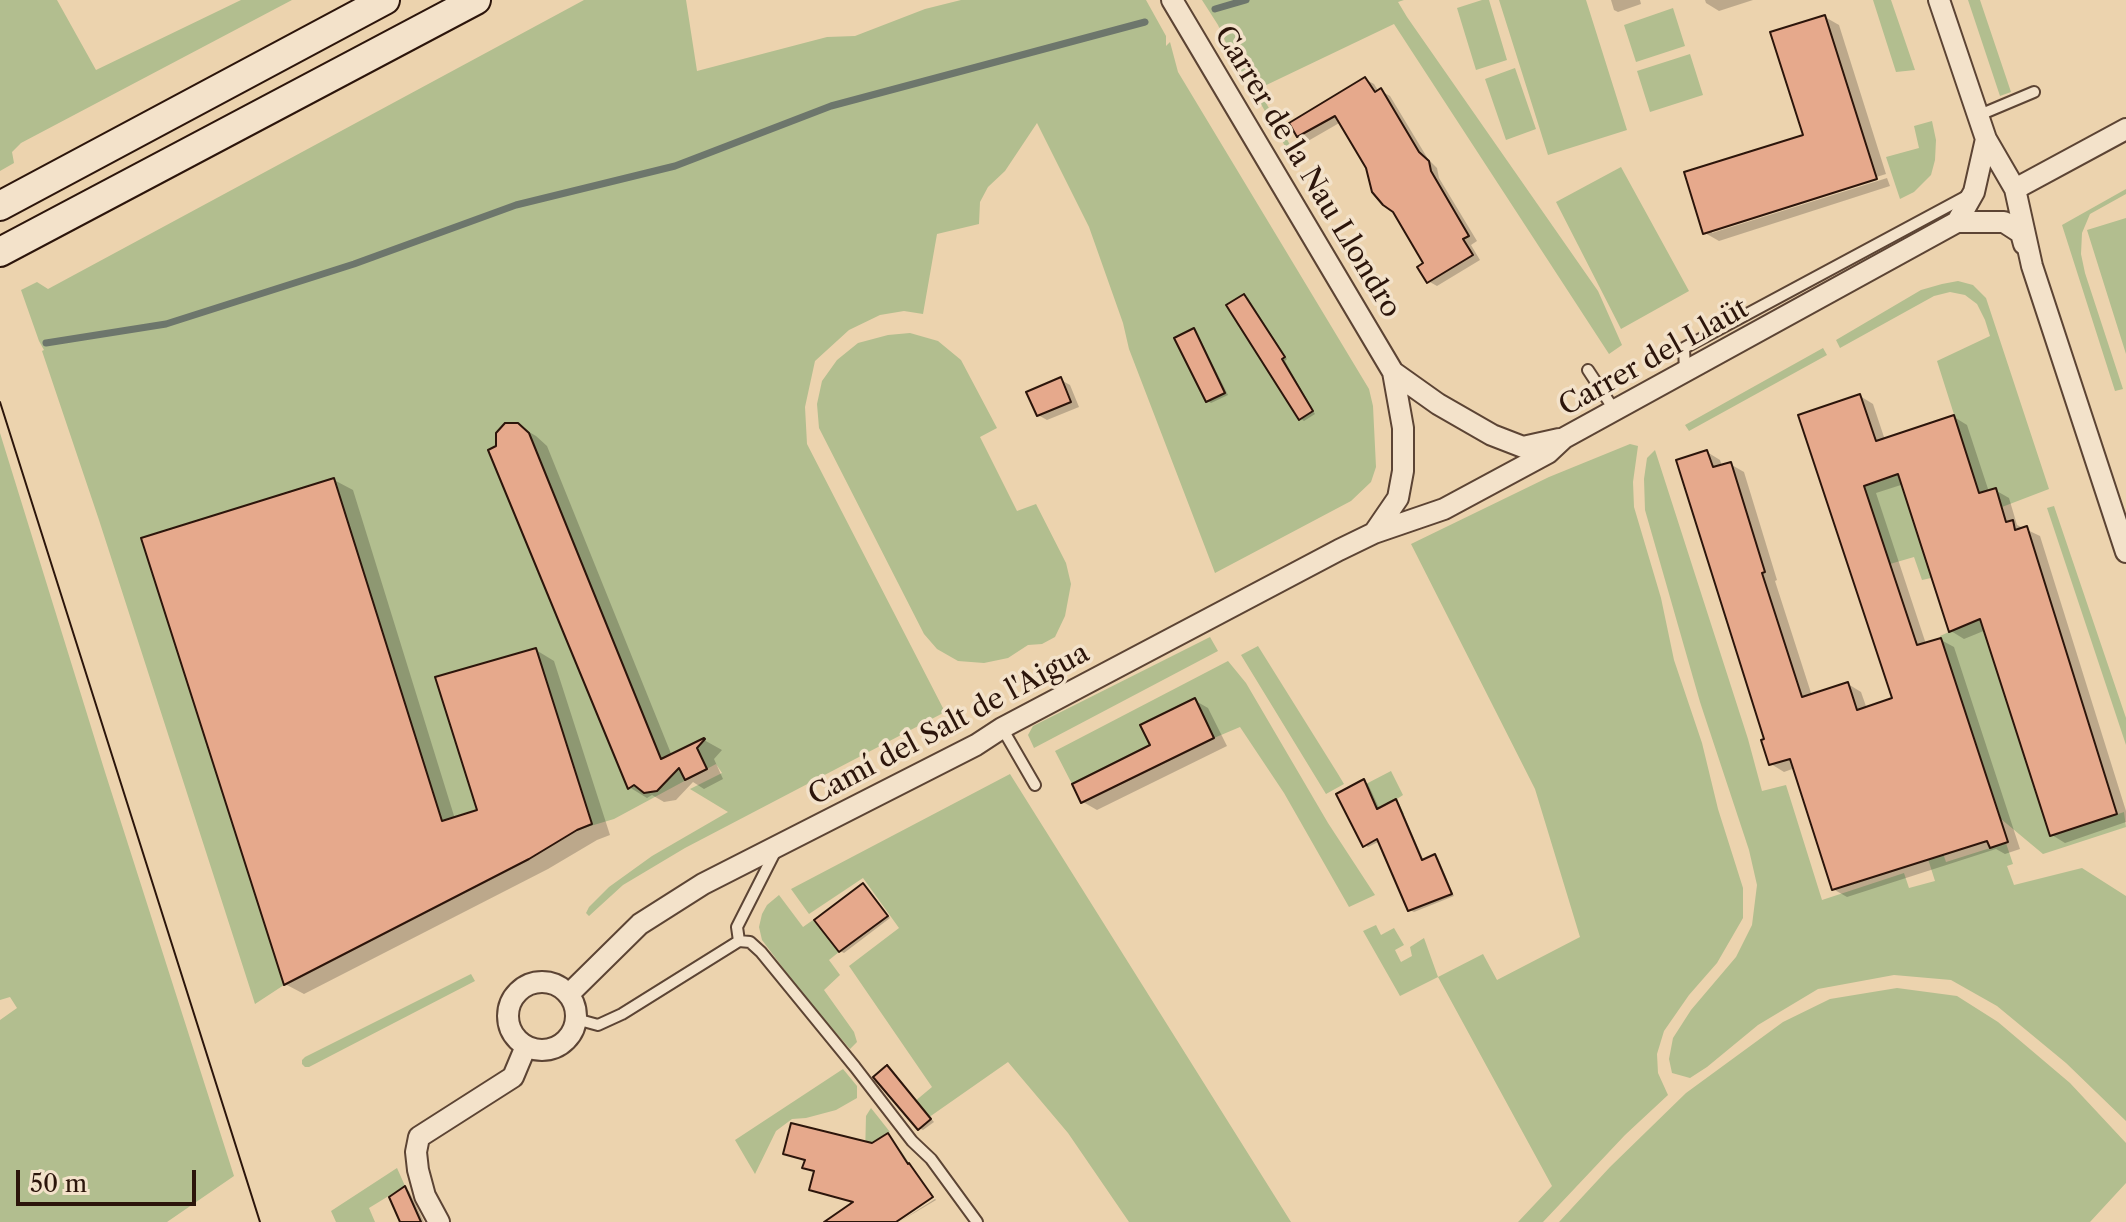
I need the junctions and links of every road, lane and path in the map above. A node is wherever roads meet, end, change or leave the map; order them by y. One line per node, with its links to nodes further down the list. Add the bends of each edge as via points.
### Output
1 (385, 0): 11 (main road)
2 (476, 0): 13 (main road)
3 (1172, 0): 16 (street, Carrer de la Nau Llondro)
4 (1939, 0): 6 (street)
5 (2034, 92): 6 (lane)
6 (1977, 116): 8 (street)
7 (2126, 129): 9 (street)
8 (1986, 139): 9 (street); 10 (street)
9 (2015, 189): 14 (street)
10 (1974, 192): 12 (street); 17 (lane, via 1684,348)
11 (5, 203)
12 (1957, 222): 14 (street, Carrer del Llaüt, via 2004,222 2021,233); 17 (street, Carrer del Llaüt)
13 (11, 246)
14 (2032, 266): 21 (street)
15 (1588, 370): 18 (lane)
16 (1393, 372): 19 (street, Carrer de la Nau Llondro, via 1438,404 1523,447); 20 (street, Carrer de la Nau Llondro, via 1403,428 1403,471 1398,498)
17 (1685, 373): 18 (street, Carrer del Llaüt)
18 (1615, 411): 19 (street, Carrer del Llaüt)
19 (1564, 438): 20 (street, Carrer del Llaüt, via 1548,453 1444,509)
20 (1374, 533): 22 (street, Camí del Salt de l'Aigua)
21 (2126, 552)
22 (1002, 728): 23 (lane); 24 (street, Camí del Salt de l'Aigua)
23 (1035, 785)
24 (778, 845): 25 (lane, via 737,927); 26 (street, Camí del Salt de l'Aigua, via 640,924)
25 (739, 941): 27 (lane, via 622,1014 598,1025); 30 (lane, via 750,942 761,952)
26 (569, 994): 27 (street); 28 (street, via 545,981 527,985 514,996 508,1018)
27 (576, 1019): 28 (street, via 567,1040 558,1046)
28 (526, 1046): 29 (street, via 513,1077 419,1137 418,1170)
29 (439, 1222)
30 (977, 1222)

